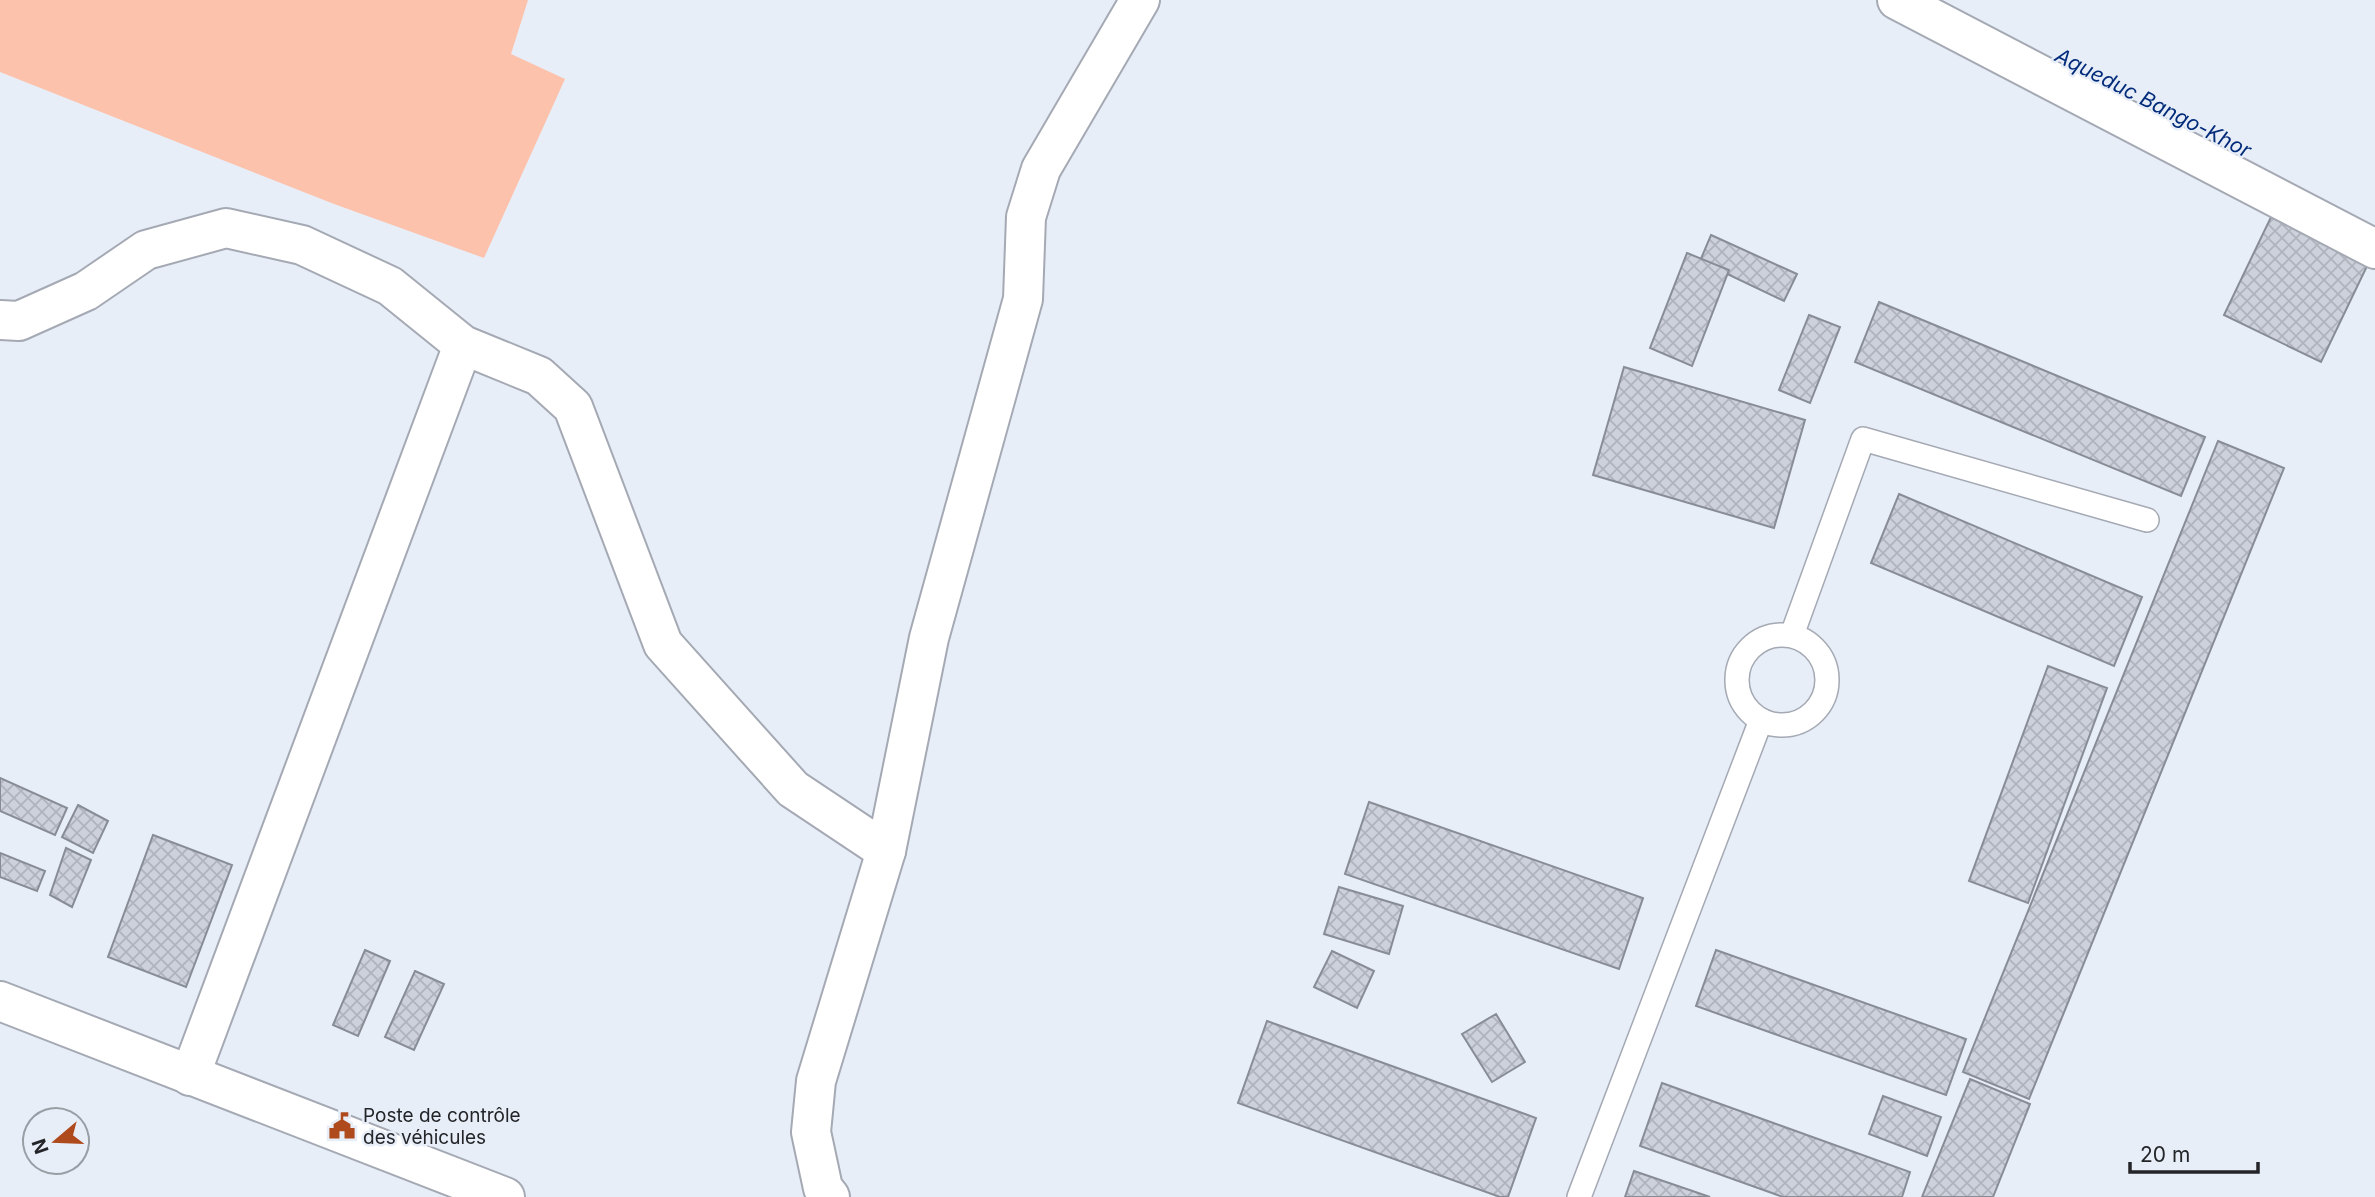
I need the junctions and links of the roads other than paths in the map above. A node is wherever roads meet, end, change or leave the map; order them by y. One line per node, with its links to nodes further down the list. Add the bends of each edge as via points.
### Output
1 (1140, 0): 9 (main road, via 1041,169 1026,217 1023,299 929,638)
2 (1897, 0): 3 (main road)
3 (2375, 249)
4 (0, 320): 5 (main road, via 19,321 86,291 146,250 226,228 302,245 390,286)
5 (463, 345): 9 (main road, via 539,376 573,407 663,643 793,789); 11 (main road)
6 (2147, 520): 7 (lane, via 1863,439)
7 (1792, 635): 8 (lane, via 1765,637 1747,651 1740,664 1742,702); 8 (lane, via 1812,645 1823,658 1827,687 1819,707 1806,718 1784,725)
8 (1761, 720): 14 (lane)
9 (886, 851): 13 (main road, via 816,1081 811,1132 823,1188)
10 (0, 1001): 11 (main road)
11 (190, 1076): 12 (main road)
12 (505, 1197)
13 (830, 1197)
14 (1578, 1197)

